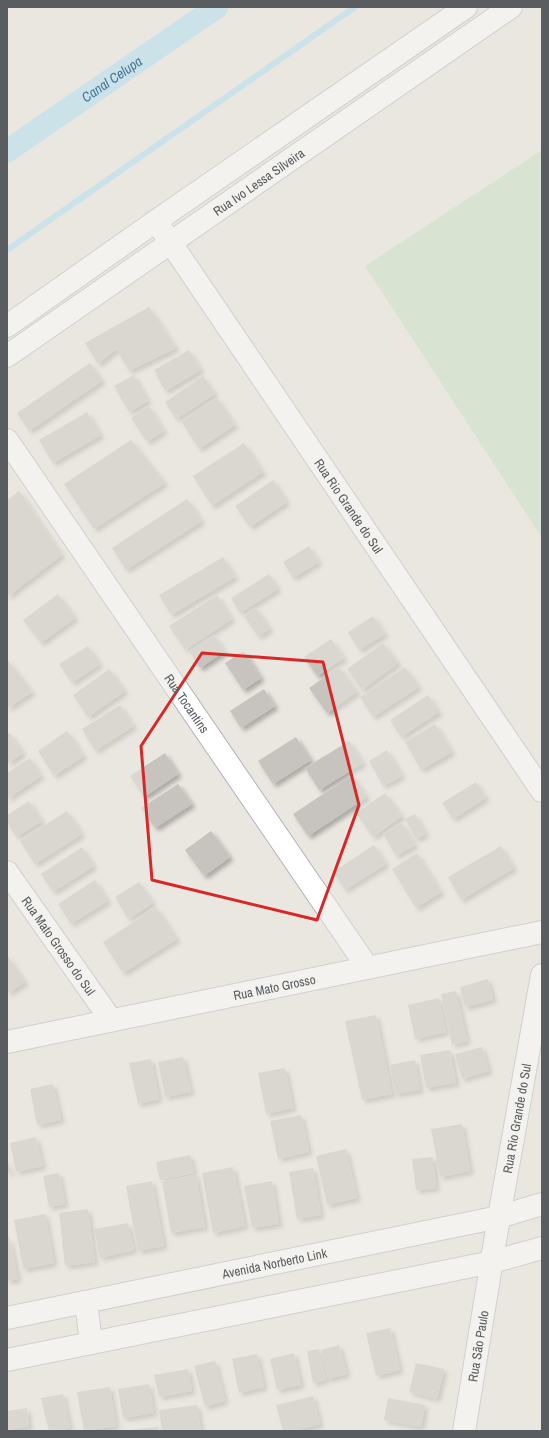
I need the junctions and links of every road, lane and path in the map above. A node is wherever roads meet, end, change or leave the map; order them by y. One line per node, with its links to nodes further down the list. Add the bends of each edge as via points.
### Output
1 (466, 7): 3 (street, Rua Ivo Lessa Silveira)
2 (511, 7): 4 (street, Rua Ivo Lessa Silveira)
3 (156, 221): 4 (street, Rua Rio Grande do Sul); 5 (street, Rua Ivo Lessa Silveira)
4 (171, 242): 6 (street, Rua Ivo Lessa Silveira); 8 (street, Rua Rio Grande do Sul)
5 (7, 326)
6 (7, 356)
7 (7, 440): 11 (street, Rua Tocantins)
8 (542, 790)
9 (7, 872): 13 (street, Rua Mato Grosso do Sul)
10 (542, 932): 11 (street, Rua Mato Grosso)
11 (368, 968): 13 (street, Rua Mato Grosso)
12 (542, 975): 16 (street, Rua Rio Grande do Sul)
13 (111, 1020): 14 (street, Rua Mato Grosso)
14 (7, 1042)
15 (542, 1204): 16 (street, Avenida Norberto Link)
16 (499, 1217): 18 (street, Rua Rio Grande do Sul); 19 (street, Avenida Norberto Link)
17 (542, 1248): 18 (street)
18 (492, 1262): 21 (street); 23 (street, Rua São Paulo)
19 (86, 1302): 20 (street, Avenida Norberto Link); 21 (street)
20 (7, 1318)
21 (92, 1343): 22 (street)
22 (7, 1360)
23 (464, 1431)

